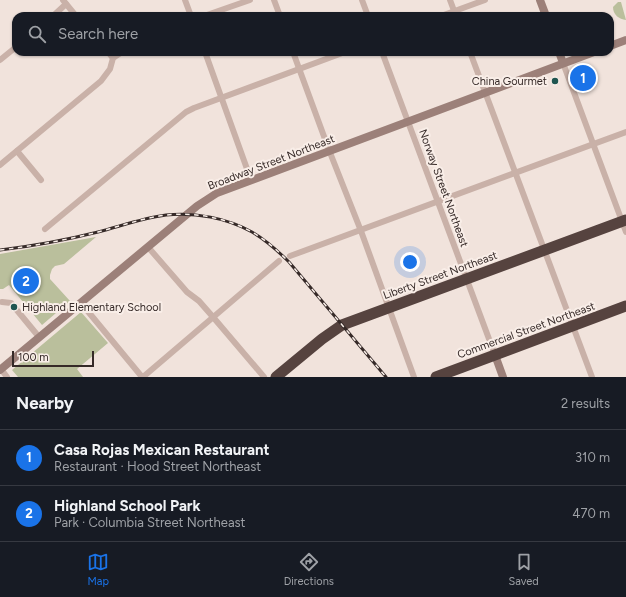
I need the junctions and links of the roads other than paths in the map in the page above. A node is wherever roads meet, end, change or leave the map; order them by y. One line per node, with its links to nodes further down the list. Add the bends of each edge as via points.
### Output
1 (185, 0): 11 (street)
2 (250, 0): 12 (street)
3 (274, 0): 13 (street)
4 (362, 0): 14 (street)
5 (450, 0): 15 (street)
6 (485, 0): 16 (street)
7 (540, 0): 17 (main road)
8 (65, 2): 9 (street); 10 (street)
9 (56, 12)
10 (73, 12)
11 (190, 12)
12 (216, 12)
13 (278, 12)
14 (366, 12)
15 (455, 12)
16 (460, 12)
17 (544, 12)
18 (626, 40): 19 (main road)
19 (614, 44)
20 (12, 50): 30 (street)
21 (116, 56): 29 (street)
22 (206, 56): 34 (street)
23 (294, 56): 32 (street)
24 (334, 56): 32 (street)
25 (384, 56): 35 (street, Norway Street Northeast)
26 (471, 56): 33 (street)
27 (560, 56): 31 (main road)
28 (583, 56): 31 (main road, Broadway Street Northeast)
29 (113, 58): 39 (street, via 110,69 101,81)
30 (0, 60)
31 (563, 63): 33 (main road, Broadway Street Northeast); 37 (street)
32 (299, 69): 34 (street); 38 (street)
33 (485, 93): 35 (main road, Broadway Street Northeast); 41 (street)
34 (221, 98): 43 (street); 46 (street, via 181,116)
35 (408, 121): 38 (main road, Broadway Street Northeast); 44 (street, Norway Street Northeast)
36 (626, 132): 37 (street)
37 (593, 144): 41 (street); 45 (street)
38 (329, 150): 43 (main road, Broadway Street Northeast); 47 (street)
39 (17, 151): 40 (street); 42 (street)
40 (0, 164)
41 (515, 173): 44 (street); 49 (street)
42 (41, 180)
43 (251, 180): 48 (main road, Broadway Street Northeast, via 207,198)
44 (438, 201): 47 (street); 52 (street, Norway Street Northeast)
45 (625, 225): 49 (highway, Liberty Street Northeast)
46 (45, 229)
47 (361, 231): 50 (street); 56 (street)
48 (148, 247): 54 (main road, Broadway Street Northeast); 57 (street, via 186,292 199,301)
49 (544, 250): 52 (highway, Liberty Street Northeast); 58 (street)
50 (290, 256)
51 (279, 261): 57 (street)
52 (466, 279): 56 (highway, Liberty Street Northeast); 60 (street, Norway Street Northeast)
53 (2, 302): 59 (street, via 11,303)
54 (81, 303): 59 (main road, Broadway Street Northeast); 63 (street)
55 (626, 306): 58 (highway, Commercial Street Northeast)
56 (388, 308): 65 (highway, Liberty Street Northeast, via 336,328); 66 (street)
57 (213, 317): 63 (street); 64 (street)
58 (573, 326): 60 (highway, Commercial Street Northeast); 69 (street)
59 (40, 337): 61 (main road, Broadway Street Northeast)
60 (495, 355): 67 (highway, Commercial Street Northeast); 68 (main road, Norway Street Northeast)
61 (0, 370): 62 (street)
62 (7, 377)
63 (142, 377)
64 (264, 377)
65 (276, 377)
66 (414, 377)
67 (436, 377)
68 (503, 377)
69 (592, 377)

